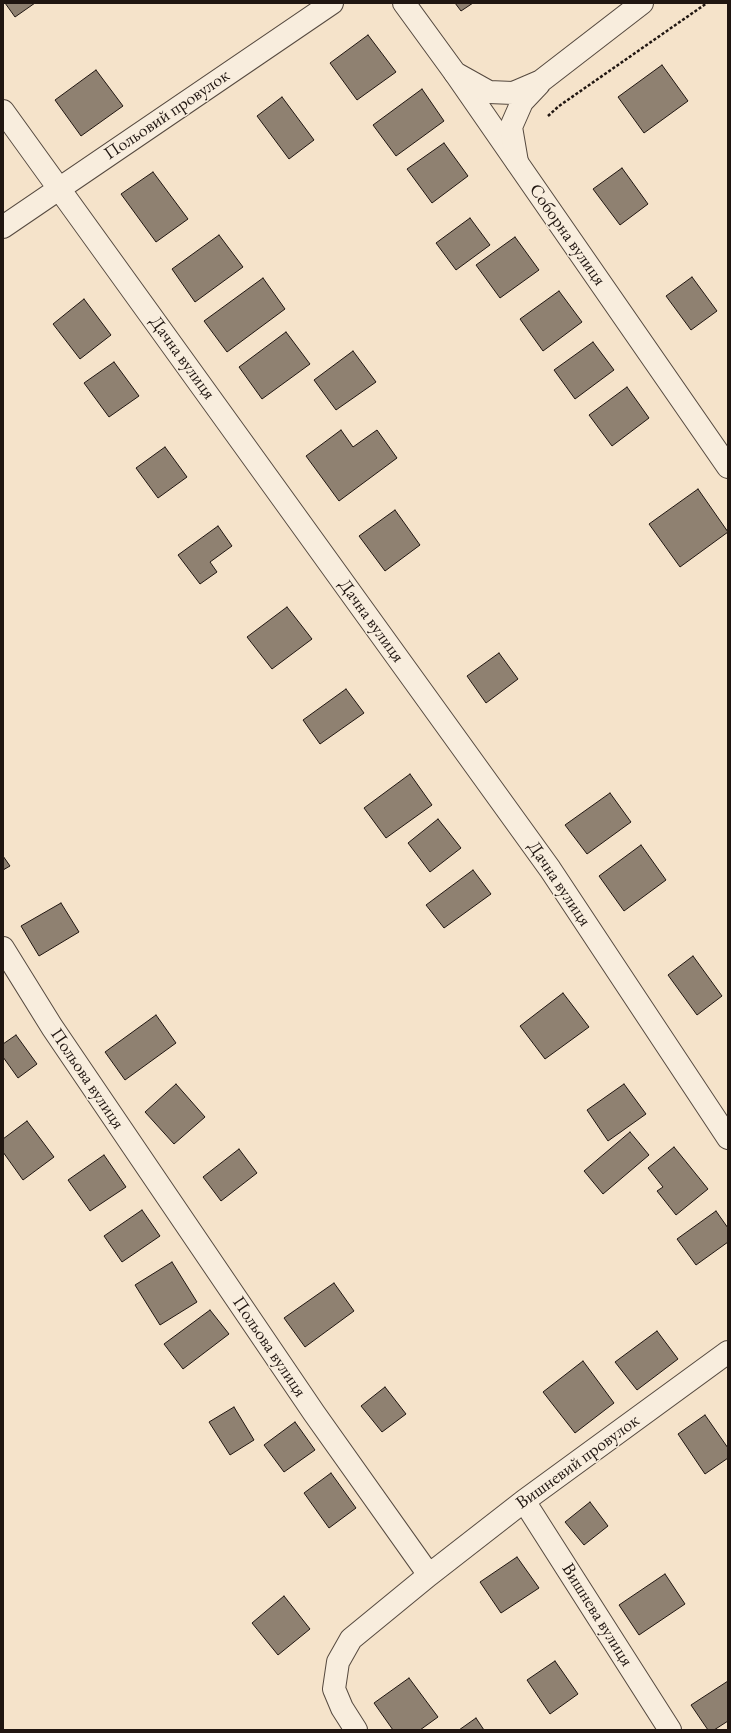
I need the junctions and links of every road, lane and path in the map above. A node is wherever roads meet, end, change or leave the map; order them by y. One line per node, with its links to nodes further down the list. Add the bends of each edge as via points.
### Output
1 (332, 3): 10 (street, Польовий провулок)
2 (404, 3): 5 (street, Соборна вулиця)
3 (642, 3): 6 (street)
4 (707, 3): 8 (path, via 559,106)
5 (455, 73): 6 (street, via 489,92 513,93); 9 (street, Соборна вулиця)
6 (541, 81): 9 (street, via 522,102 511,127)
7 (3, 111): 10 (street, Дачна вулиця)
8 (544, 120)
9 (517, 162): 12 (street, Соборна вулиця)
10 (59, 188): 11 (street, Польовий провулок); 14 (street, Дачна вулиця, via 550,869)
11 (3, 226)
12 (728, 467)
13 (3, 948): 17 (street, Польова вулиця, via 52,1027 296,1387)
14 (728, 1138)
15 (728, 1352): 16 (street, Вишневий провулок)
16 (524, 1500): 17 (street, Вишневий провулок); 19 (street, Вишнева вулиця)
17 (429, 1575): 18 (street, via 351,1639 338,1662 334,1689)
18 (356, 1730)
19 (670, 1730)

